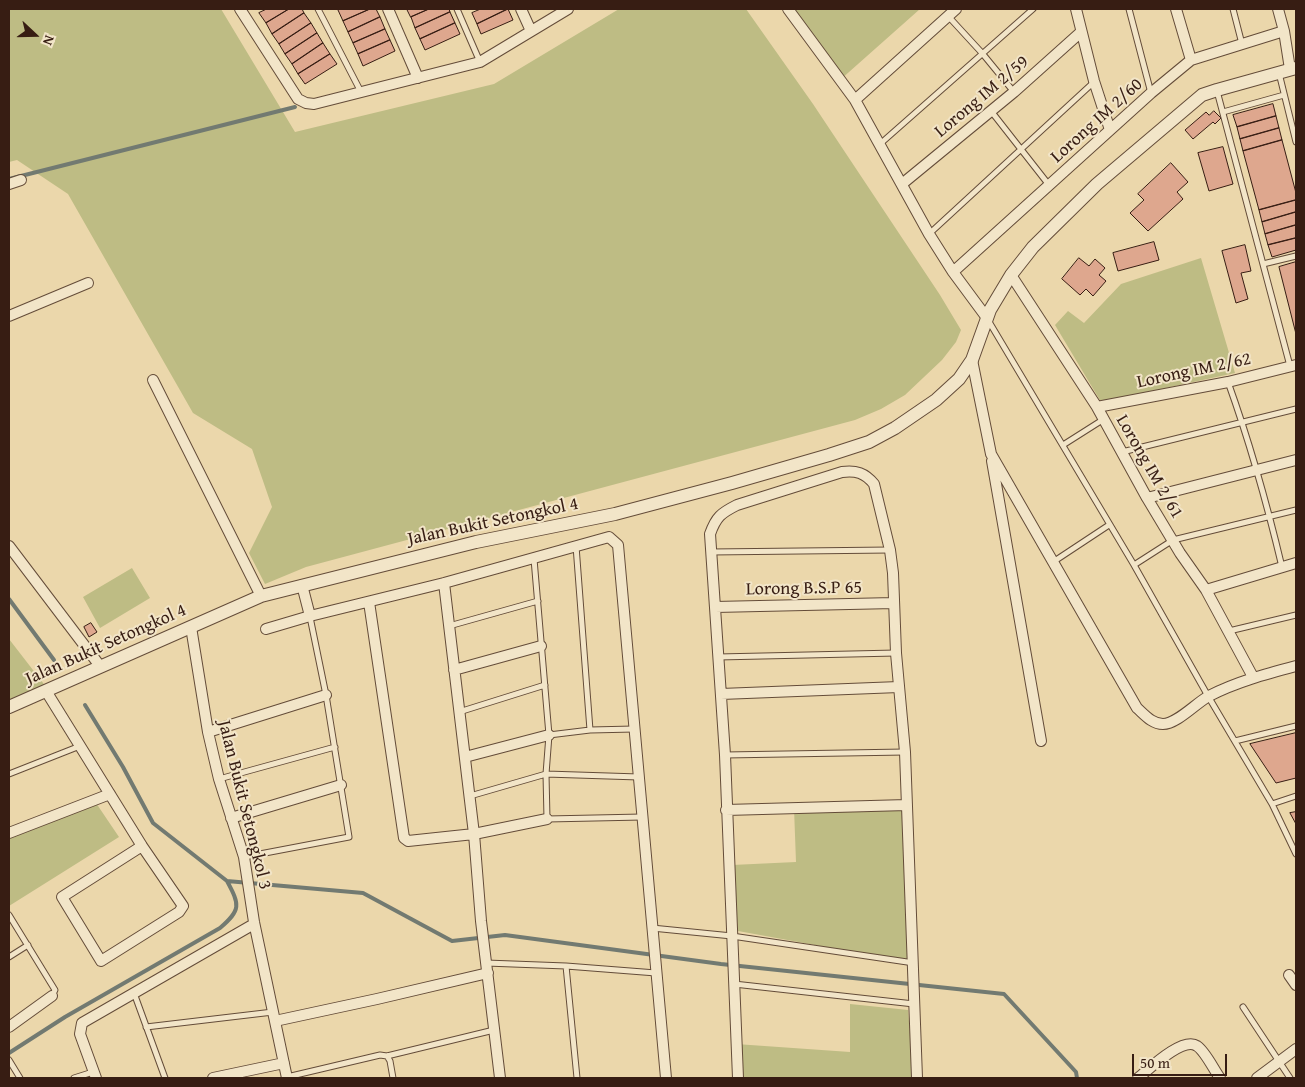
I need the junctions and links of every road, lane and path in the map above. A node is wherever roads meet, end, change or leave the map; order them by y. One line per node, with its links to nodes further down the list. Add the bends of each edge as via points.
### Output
1 (240, 9): 26 (street, via 298,99 314,104)
2 (318, 9): 26 (lane)
3 (388, 9): 23 (street)
4 (456, 9): 21 (lane)
5 (521, 9): 15 (street)
6 (568, 9): 15 (street)
7 (788, 9): 30 (street)
8 (1033, 9): 19 (lane)
9 (1076, 9): 17 (street)
10 (1129, 9): 28 (lane)
11 (1176, 9): 20 (street)
12 (1233, 9): 18 (lane)
13 (1278, 9): 16 (street)
14 (952, 12): 19 (lane); 30 (street)
15 (531, 31): 21 (street)
16 (1284, 31): 18 (street, Lorong IM 2/60); 22 (street)
17 (1081, 32): 24 (street); 27 (street, Lorong IM 2/59)
18 (1242, 44): 20 (street, Lorong IM 2/60)
19 (982, 53): 27 (lane); 35 (lane)
20 (1191, 60): 28 (street, Lorong IM 2/60)
21 (480, 62): 23 (street)
22 (1288, 70): 25 (street, Jalan Bukit Setongkol 4); 29 (lane)
23 (418, 78): 26 (street)
24 (1094, 81): 33 (street); 36 (lane)
25 (1217, 90): 32 (lane); 45 (street, Jalan Bukit Setongkol 4, via 1202,96 1098,184 1033,247)
26 (361, 92)
27 (1014, 92): 31 (street, Lorong IM 2/59)
28 (1151, 93): 33 (street, Lorong IM 2/60)
29 (1284, 95): 32 (lane); 34 (lane)
30 (855, 100): 35 (street)
31 (991, 111): 36 (lane); 39 (street, Lorong IM 2/59)
32 (1223, 112): 43 (lane)
33 (1110, 130): 40 (street, Lorong IM 2/60)
34 (1296, 142)
35 (880, 145): 39 (street)
36 (1021, 148): 40 (lane); 41 (lane)
37 (21, 180): 38 (street)
38 (9, 184)
39 (902, 184): 41 (street)
40 (1049, 186): 44 (street, Lorong IM 2/60)
41 (929, 234): 44 (street)
42 (1296, 256): 43 (lane)
43 (1263, 264): 50 (lane)
44 (953, 272): 48 (street)
45 (1011, 275): 48 (street, Jalan Bukit Setongkol 4); 53 (street, Lorong IM 2/61)
46 (88, 283): 47 (street)
47 (9, 316)
48 (987, 318): 49 (street, Jalan Bukit Setongkol 4); 57 (lane)
49 (972, 360): 59 (street); 77 (street, Jalan Bukit Setongkol 4, via 959,379 936,400 896,428 868,442 615,514 476,542)
50 (1293, 366): 52 (street, Lorong IM 2/62)
51 (153, 380): 79 (street)
52 (1228, 382): 53 (street, Lorong IM 2/62); 56 (lane)
53 (1097, 407): 55 (street, Lorong IM 2/61)
54 (1296, 409): 56 (lane)
55 (1104, 420): 57 (lane); 58 (street, Lorong IM 2/61)
56 (1243, 423): 58 (lane); 61 (lane)
57 (1063, 445): 65 (lane)
58 (1122, 452): 62 (street, Lorong IM 2/61)
59 (991, 454): 72 (street); 110 (street)
60 (1296, 460): 61 (street)
61 (1257, 469): 62 (street); 64 (lane)
62 (1147, 498): 66 (street, Lorong IM 2/61)
63 (1296, 510): 64 (lane)
64 (1270, 516): 66 (lane); 75 (lane)
65 (1109, 525): 72 (lane); 74 (lane)
66 (1173, 540): 74 (lane); 78 (street, Lorong IM 2/61)
67 (9, 546): 93 (street)
68 (576, 546): 71 (street); 106 (street, via 609,537 618,545); 107 (lane)
69 (890, 550): 70 (lane); 70 (street, via 874,484 868,476 852,471 737,505 724,512 715,520 710,534); 82 (street)
70 (711, 552): 83 (street)
71 (534, 559): 76 (street); 80 (lane)
72 (1053, 563): 102 (street, via 1137,708 1152,721 1171,722)
73 (1296, 563): 75 (street)
74 (1134, 565): 102 (lane)
75 (1282, 567): 78 (street)
76 (444, 583): 81 (street); 86 (street)
77 (302, 585): 79 (street, Jalan Bukit Setongkol 4); 85 (street)
78 (1206, 590): 89 (street, Lorong IM 2/61)
79 (261, 596): 87 (street, Jalan Bukit Setongkol 4)
80 (538, 601): 86 (lane); 90 (lane)
81 (368, 602): 85 (street); 132 (street, via 404,838 408,841)
82 (894, 603): 83 (street, Lorong B.S.P 65); 91 (street)
83 (715, 607): 92 (street)
84 (1296, 615): 89 (lane)
85 (310, 616): 88 (street); 101 (lane)
86 (449, 626): 95 (street)
87 (191, 627): 93 (street, Jalan Bukit Setongkol 4); 108 (street, Jalan Bukit Setongkol 3)
88 (266, 629)
89 (1228, 632): 96 (street, Lorong IM 2/61)
90 (541, 646): 95 (street); 97 (lane)
91 (896, 653): 92 (lane); 98 (street)
92 (718, 658): 100 (street)
93 (100, 666): 99 (street, Jalan Bukit Setongkol 4)
94 (1296, 666): 96 (street)
95 (454, 670): 104 (street)
96 (1254, 677): 102 (street)
97 (545, 686): 104 (lane); 109 (lane)
98 (899, 687): 100 (street); 114 (street)
99 (46, 691): 103 (street, Jalan Bukit Setongkol 4); 112 (street)
100 (721, 694): 115 (street)
101 (326, 695): 108 (street); 113 (lane)
102 (1208, 696): 111 (lane)
103 (9, 707)
104 (459, 712): 116 (street)
105 (1296, 726): 111 (lane)
106 (634, 729): 107 (lane); 119 (street)
107 (590, 730): 109 (lane)
108 (208, 732): 120 (street, Jalan Bukit Setongkol 3)
109 (549, 735): 116 (street); 118 (lane)
110 (1041, 741)
111 (1235, 741): 125 (lane)
112 (80, 746): 117 (lane); 122 (street)
113 (335, 747): 120 (lane); 121 (lane)
114 (905, 752): 115 (lane); 126 (street)
115 (725, 756): 127 (street)
116 (465, 757): 123 (street)
117 (9, 774)
118 (546, 774): 119 (lane); 123 (lane); 130 (lane)
119 (639, 776): 128 (street)
120 (218, 779): 129 (street, Jalan Bukit Setongkol 3)
121 (341, 785): 129 (street); 135 (lane, via 349,837)
122 (110, 794): 131 (street); 133 (street)
123 (469, 796): 132 (street)
124 (1296, 796): 125 (lane)
125 (1272, 804): 134 (lane)
126 (907, 805): 127 (street); 144 (street)
127 (726, 810): 139 (street)
128 (642, 817): 130 (lane); 138 (street)
129 (231, 818): 135 (street, Jalan Bukit Setongkol 3)
130 (547, 819): 132 (street)
131 (9, 833)
132 (474, 834): 142 (street)
133 (142, 846): 133 (street, via 183,906 182,910 101,960 62,897)
134 (1296, 854)
135 (244, 858): 137 (street, Jalan Bukit Setongkol 3)
136 (9, 915): 140 (lane)
137 (254, 923): 149 (street); 153 (street, Jalan Bukit Setongkol 3)
138 (652, 931): 139 (lane); 145 (street)
139 (732, 936): 144 (lane); 147 (street)
140 (28, 945): 141 (lane); 150 (lane, via 55,990)
141 (9, 957)
142 (487, 966): 143 (lane); 153 (street, via 377,999); 156 (street)
143 (566, 966): 145 (lane); 170 (lane)
144 (914, 968): 151 (street)
145 (656, 971): 171 (street)
146 (1289, 976): 148 (street)
147 (733, 984): 151 (lane); 172 (street)
148 (1296, 986)
149 (134, 993): 155 (lane); 162 (street, via 82,1023 80,1034)
150 (52, 996): 154 (street)
151 (914, 1004): 173 (street)
152 (1242, 1008): 160 (lane)
153 (274, 1016): 155 (lane); 161 (street, Jalan Bukit Setongkol 3)
154 (9, 1027)
155 (146, 1028): 165 (lane)
156 (494, 1030): 158 (lane); 169 (street)
157 (1296, 1048): 160 (street)
158 (387, 1056): 167 (lane); 168 (lane)
159 (10, 1060): 163 (lane)
160 (1279, 1062): 176 (street); 177 (lane)
161 (284, 1063): 166 (street); 167 (street, Jalan Bukit Setongkol 3)
162 (95, 1075): 164 (lane)
163 (20, 1078)
164 (74, 1078)
165 (165, 1078)
166 (213, 1078)
167 (287, 1078)
168 (392, 1078)
169 (500, 1078)
170 (577, 1078)
171 (666, 1078)
172 (738, 1078)
173 (917, 1078)
174 (1138, 1078): 175 (street, via 1180,1045 1191,1043 1198,1046)
175 (1220, 1078)
176 (1257, 1078)
177 (1290, 1078)

